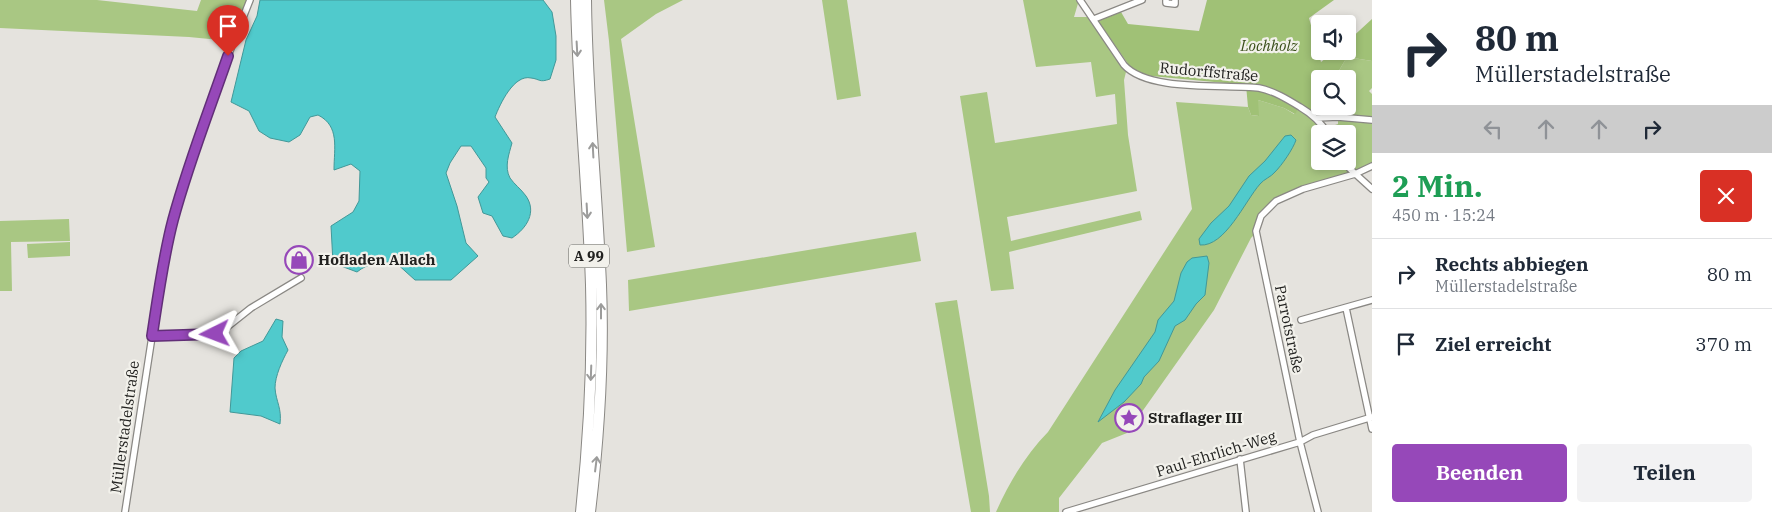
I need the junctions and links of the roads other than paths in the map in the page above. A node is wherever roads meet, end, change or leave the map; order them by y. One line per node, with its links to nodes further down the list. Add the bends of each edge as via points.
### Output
1 (250, 0): 20 (street, Müllerstadelstraße, via 196,142 173,218)
2 (576, 0): 26 (highway, A 99, one-way to 26, via 591,285 591,377)
3 (586, 0): 27 (highway, A 99, one-way to 3, via 602,371 601,286)
4 (1080, 0): 8 (street, Rudorffstraße)
5 (1142, 0): 8 (street)
6 (1166, 0): 7 (street, via 1166,3 1175,4)
7 (1175, 0)
8 (1094, 18): 9 (street, Rudorffstraße, via 1124,65 1134,74 1181,85 1260,88 1284,97)
9 (1316, 118): 10 (street); 11 (street, Rudorffstraße)
10 (1372, 120)
11 (1321, 125)
12 (1372, 166): 14 (street)
13 (1352, 170): 14 (street)
14 (1355, 174): 15 (street); 23 (street, Parrotstraße, via 1283,197 1270,206 1258,222 1256,235)
15 (1372, 189)
16 (301, 278): 20 (street, via 215,334)
17 (1372, 300): 18 (street)
18 (1346, 308): 19 (street); 21 (street)
19 (1301, 320)
20 (152, 336): 25 (street, Müllerstadelstraße)
21 (1371, 418): 22 (street); 23 (street, Paul-Ehrlich-Weg)
22 (1372, 429)
23 (1300, 442): 24 (street, Paul-Ehrlich-Weg); 30 (street, Parrotstraße)
24 (1240, 459): 28 (street, Paul-Ehrlich-Weg); 29 (street)
25 (125, 512)
26 (581, 512)
27 (590, 512)
28 (1066, 512)
29 (1246, 512)
30 (1318, 512)

